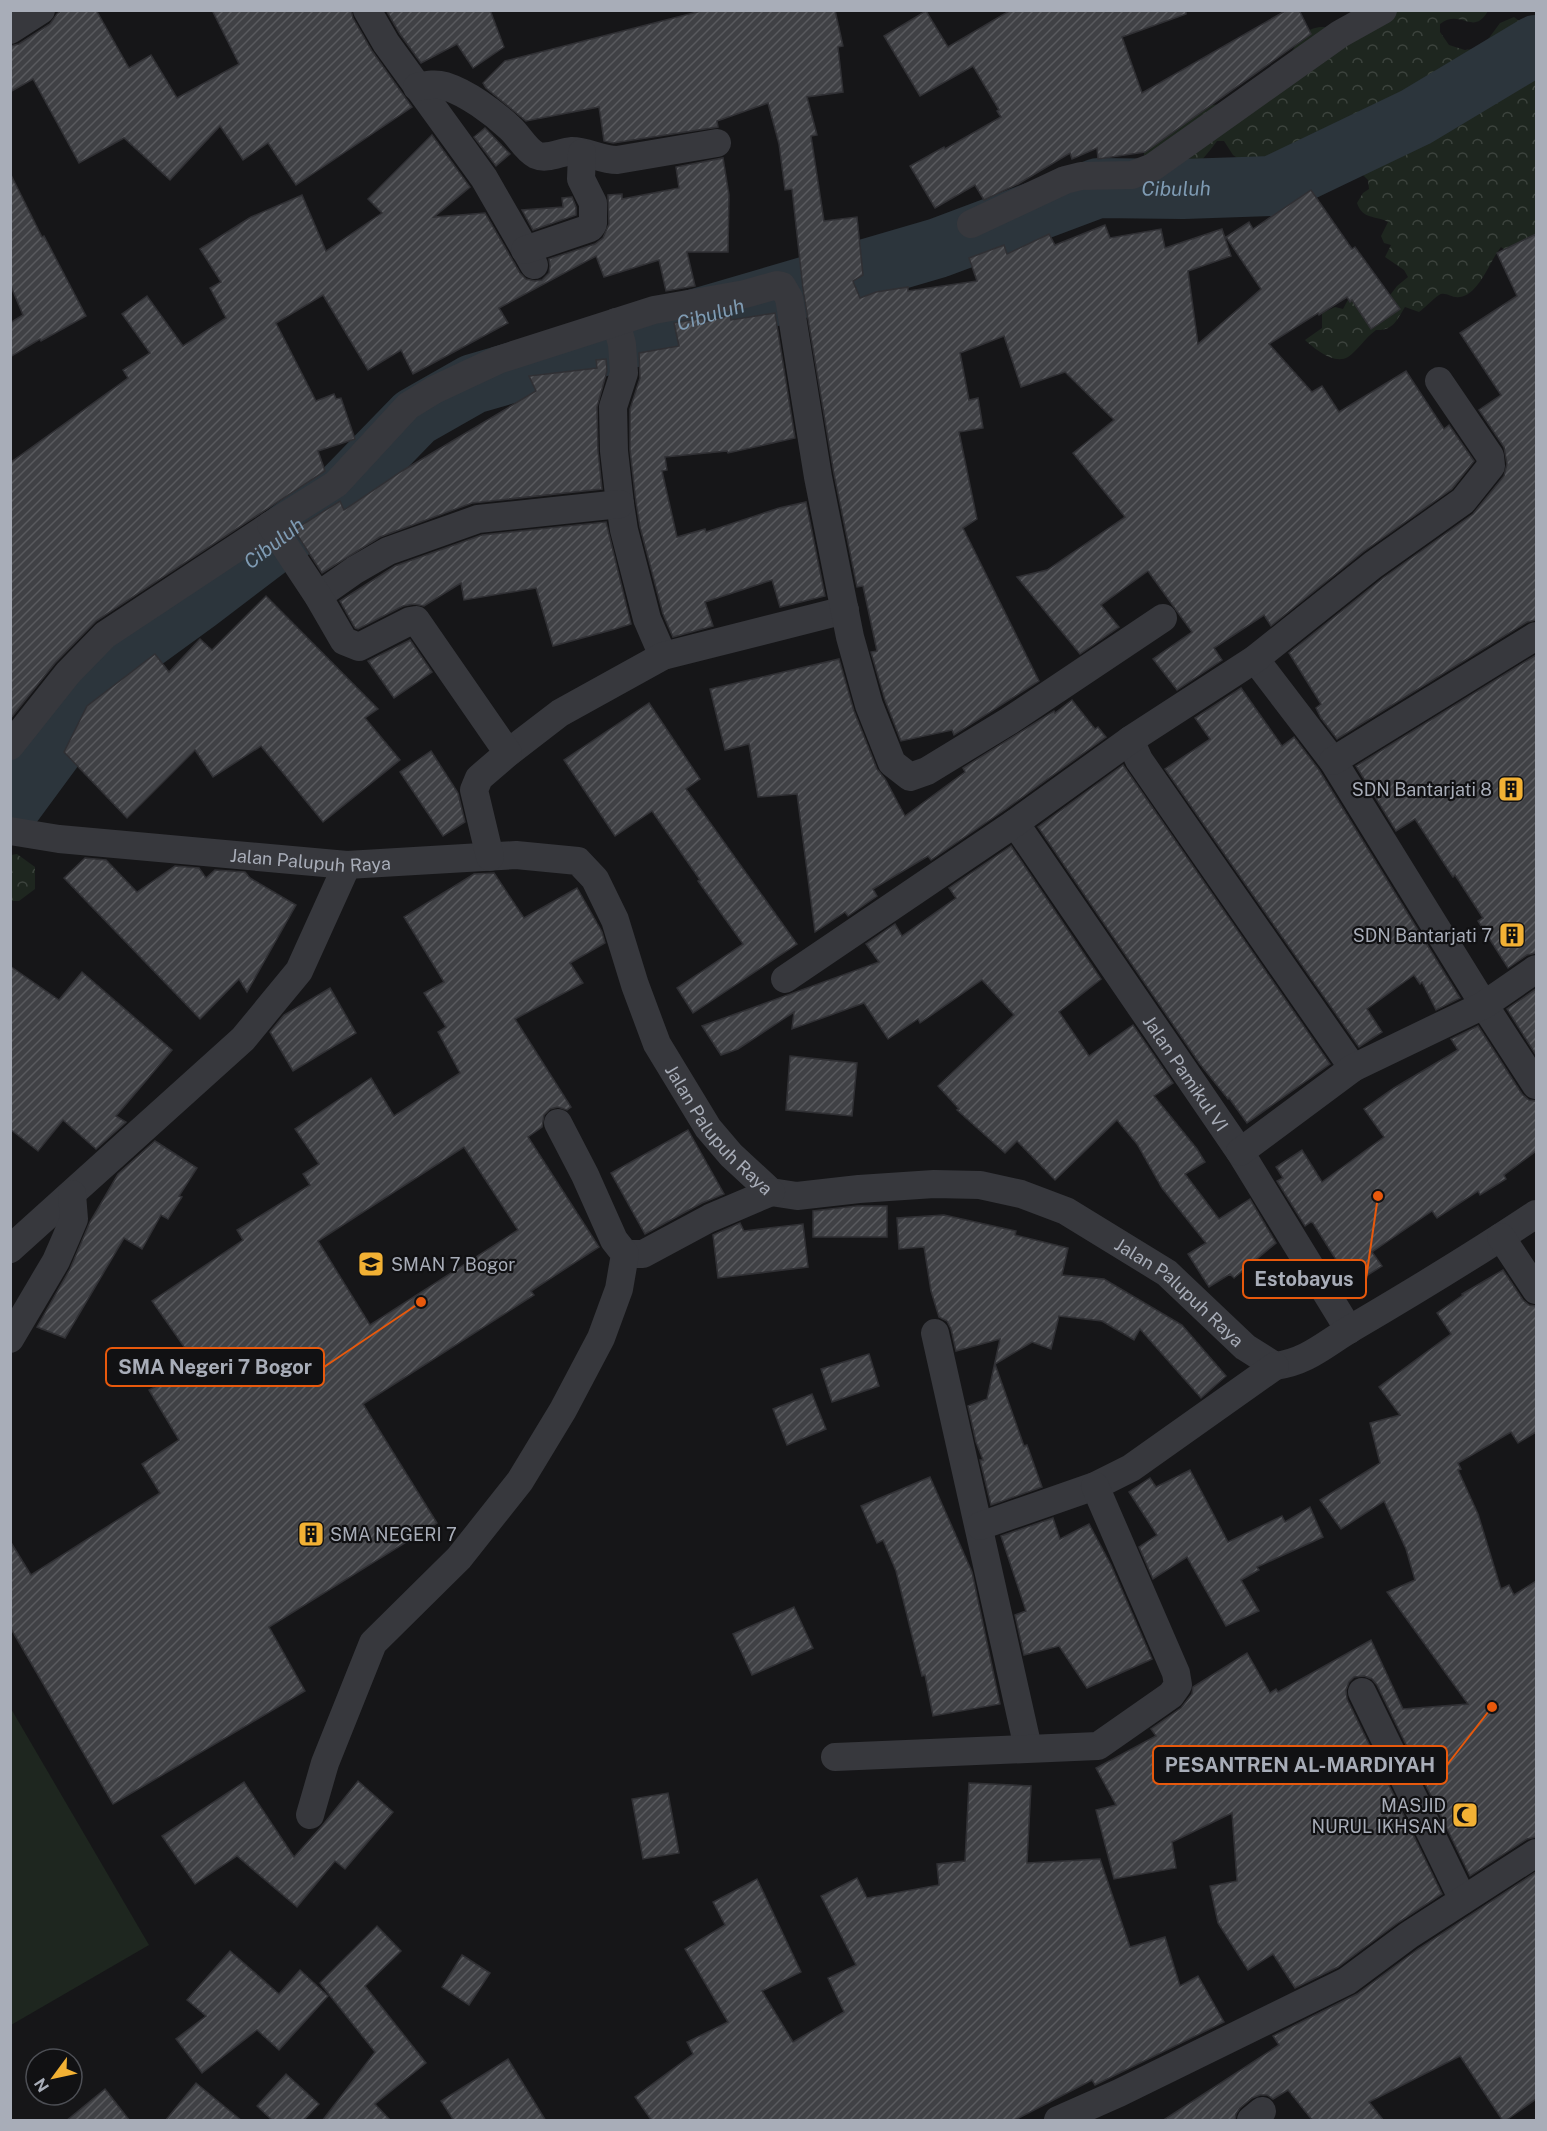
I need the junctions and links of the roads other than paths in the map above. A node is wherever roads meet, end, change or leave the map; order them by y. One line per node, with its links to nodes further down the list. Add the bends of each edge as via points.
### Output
1 (41, 10): 5 (street)
2 (367, 10): 6 (street)
3 (1383, 10): 4 (street)
4 (1334, 22): 9 (street, via 1153,166 1132,175 1065,180)
5 (10, 30)
6 (417, 87): 8 (street, via 444,86 474,101 537,155); 8 (street, via 484,178 530,258 593,224 593,203 581,179)
7 (717, 143): 8 (street, via 617,160)
8 (582, 153)
9 (971, 224)
10 (618, 332): 12 (street, via 624,373 613,407); 13 (street, via 498,360 434,390 408,406 336,484); 15 (street, via 654,310 777,285 786,292)
11 (1439, 381): 19 (street, via 1490,456 1491,466 1463,501 1373,565)
12 (620, 504): 14 (street, via 478,519 388,551); 18 (street, via 647,619)
13 (277, 535): 14 (street); 21 (street, via 105,635 68,673)
14 (318, 596): 22 (street, via 344,640 359,647 416,620)
15 (845, 610): 16 (street, via 869,705 892,764 910,777 927,771 1009,721); 18 (street)
16 (1163, 618)
17 (1536, 636): 23 (street)
18 (663, 656): 22 (street, via 560,713)
19 (1255, 659): 20 (street); 23 (street)
20 (1130, 740): 24 (street); 31 (street, via 1139,760)
21 (10, 746)
22 (508, 753): 26 (street, via 478,778 474,790)
23 (1333, 761): 30 (street)
24 (1015, 823): 29 (street); 34 (street, Jalan Pamikul VI)
25 (10, 831): 27 (street, Jalan Palupuh Raya, via 59,839)
26 (490, 856): 27 (street, Jalan Palupuh Raya); 35 (street, Jalan Palupuh Raya, via 578,861 595,879 615,920 657,1044 708,1128)
27 (347, 865): 36 (street, via 299,971 243,1039)
28 (1536, 969): 30 (street)
29 (785, 979)
30 (1484, 1005): 31 (street); 32 (street)
31 (1353, 1068): 34 (street)
32 (1536, 1085)
33 (558, 1123): 40 (street, via 614,1240)
34 (1240, 1152): 42 (street, Jalan Pamikul VI)
35 (771, 1192): 40 (street, via 710,1218 643,1254); 45 (street, Jalan Palupuh Raya, via 797,1196 934,1184 980,1185 1021,1194 1066,1211 1167,1273 1245,1347)
36 (72, 1194): 39 (street); 44 (street, via 74,1219 66,1238)
37 (1536, 1214): 38 (street)
38 (1501, 1237): 41 (street); 42 (street)
39 (10, 1249)
40 (625, 1254): 51 (street, via 619,1289 601,1338 520,1481 459,1558 373,1643 325,1763)
41 (1536, 1290)
42 (1349, 1330): 45 (street, via 1292,1364)
43 (935, 1333): 47 (street)
44 (10, 1339)
45 (1275, 1366): 46 (street, via 1131,1468)
46 (1095, 1486): 47 (street); 49 (street, via 1178,1685 1172,1695 1098,1746)
47 (980, 1526): 49 (street)
48 (1362, 1692): 53 (street)
49 (1028, 1748): 50 (street)
50 (835, 1756)
51 (310, 1815)
52 (1536, 1853): 53 (street)
53 (1463, 1900): 54 (street, via 1347,1981)
54 (1058, 2121)

